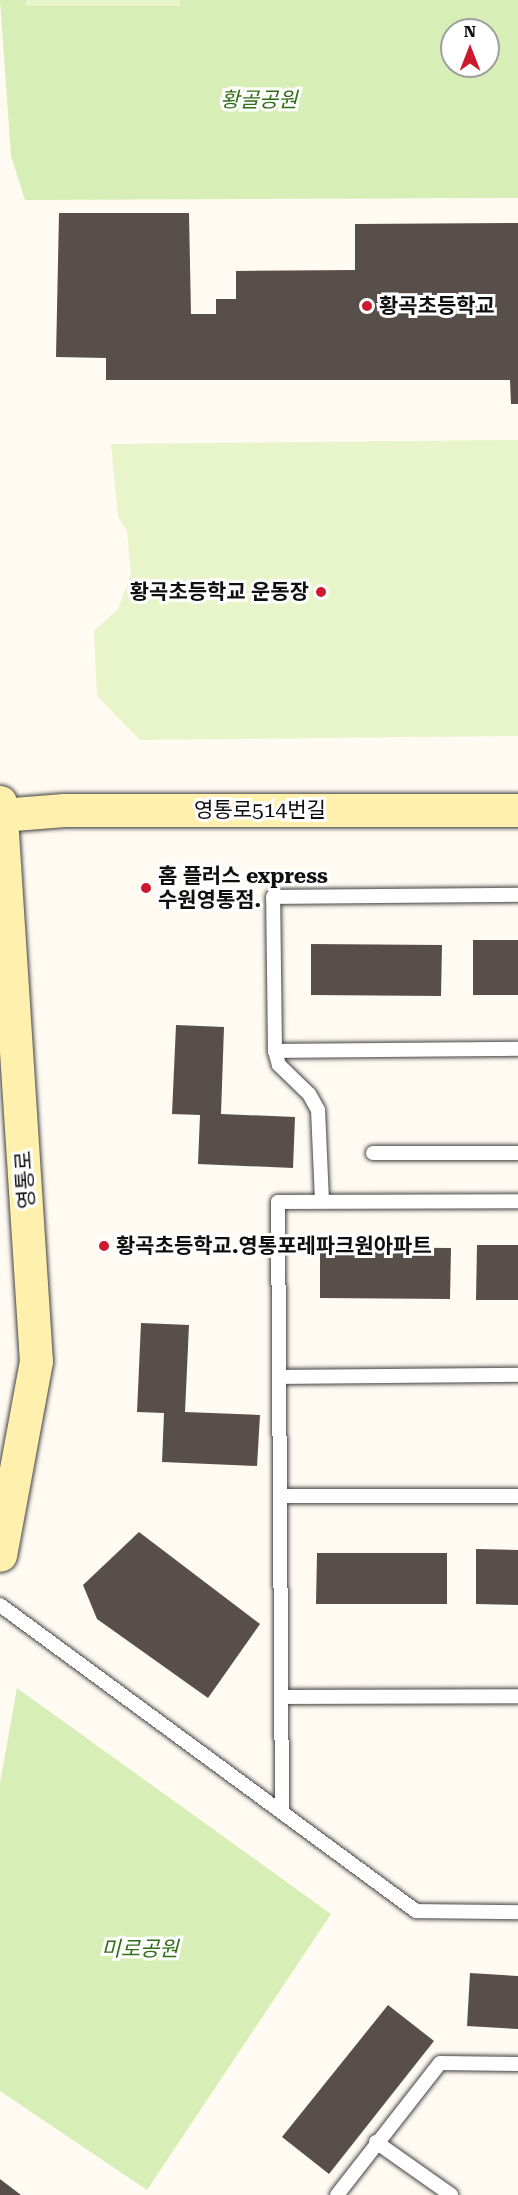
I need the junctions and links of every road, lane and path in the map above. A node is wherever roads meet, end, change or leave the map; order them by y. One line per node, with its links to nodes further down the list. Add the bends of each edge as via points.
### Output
1 (1, 808): 2 (street, 영통로514번길); 14 (street, 영통로, via 36,1360)
2 (518, 810)
3 (518, 895): 5 (lane, via 273,897)
4 (518, 1049): 5 (lane)
5 (275, 1051): 8 (lane, via 288,1078 309,1094 318,1110)
6 (373, 1153): 7 (lane)
7 (518, 1153)
8 (322, 1200): 9 (lane); 11 (lane, via 278,1202)
9 (518, 1200)
10 (518, 1375): 11 (lane)
11 (280, 1377): 12 (lane)
12 (281, 1496): 13 (lane); 17 (lane)
13 (518, 1496)
14 (0, 1555)
15 (0, 1605): 18 (lane)
16 (518, 1696): 17 (lane)
17 (281, 1697): 18 (lane)
18 (282, 1812): 19 (lane, via 417,1911)
19 (518, 1912)
20 (518, 2064): 21 (lane, via 440,2063)
21 (376, 2142): 22 (lane); 23 (lane)
22 (337, 2195)
23 (451, 2195)

